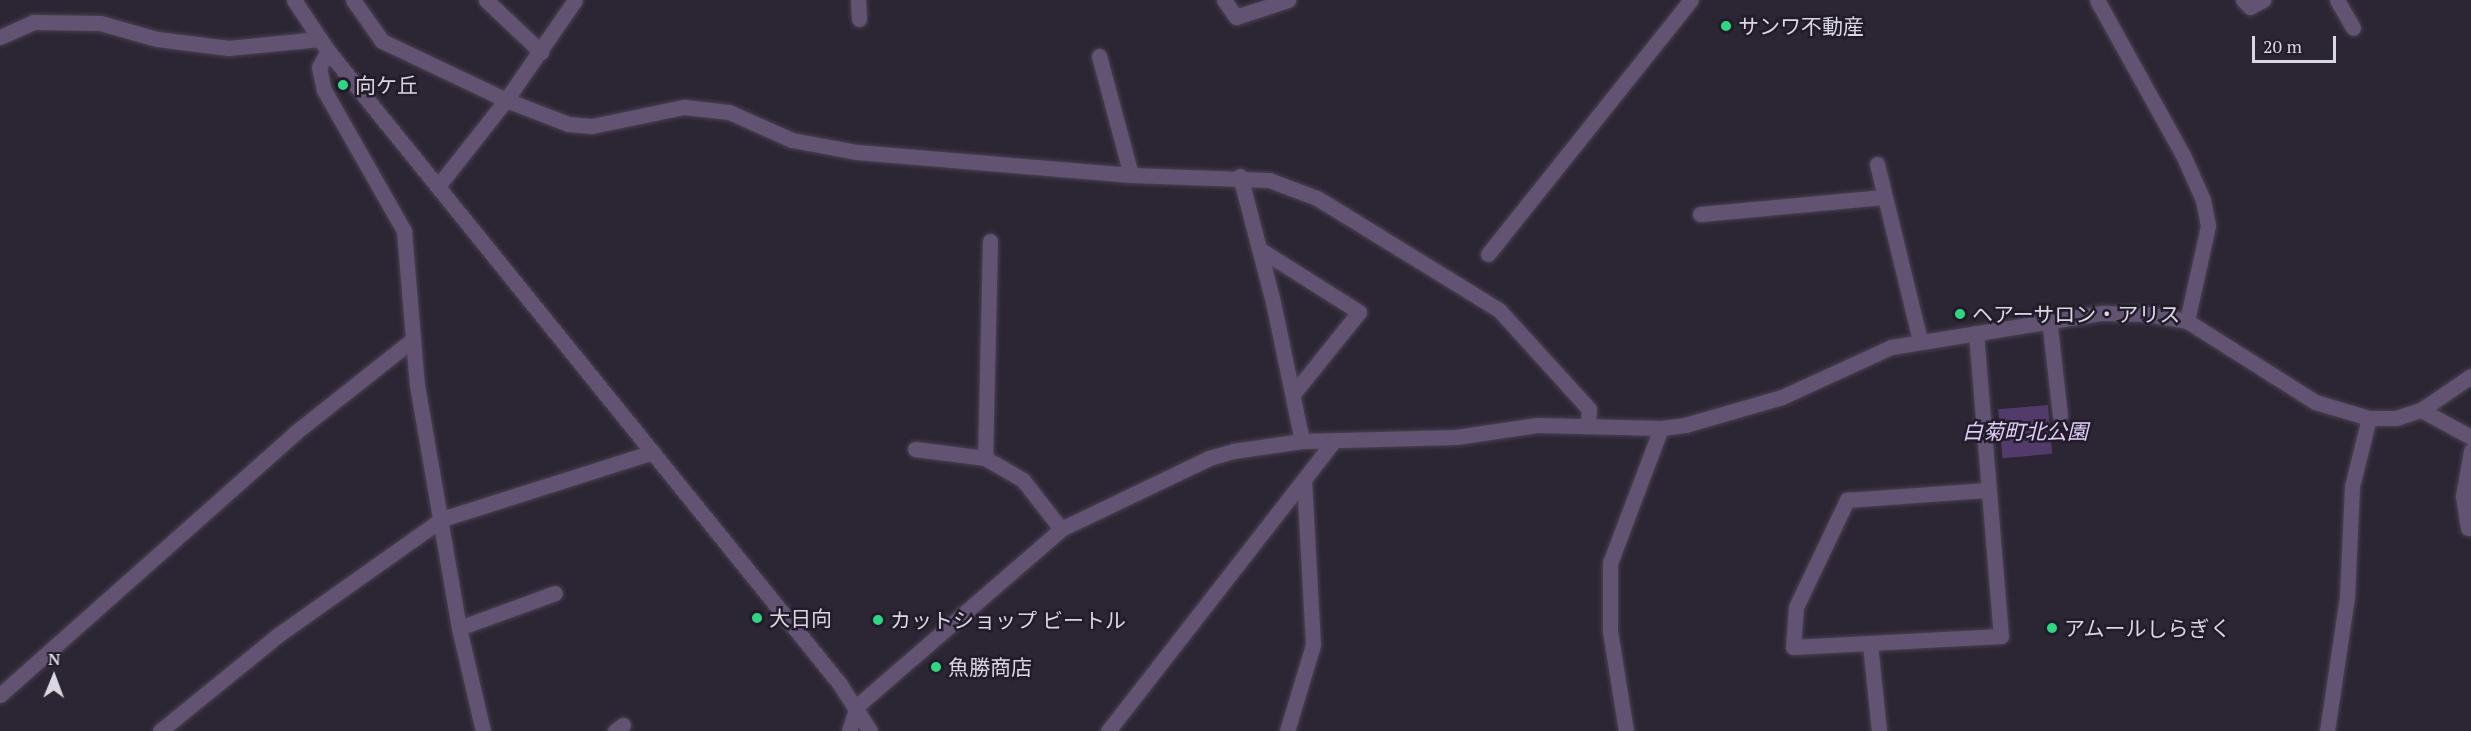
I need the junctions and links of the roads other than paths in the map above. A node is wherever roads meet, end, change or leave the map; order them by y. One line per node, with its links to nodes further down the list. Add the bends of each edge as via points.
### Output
1 (294, 0): 16 (street)
2 (353, 0): 19 (street, via 382,40)
3 (486, 0): 17 (street)
4 (575, 0): 17 (street)
5 (858, 0): 13 (street)
6 (1224, 0): 7 (street, via 1236,17)
7 (1288, 0)
8 (1691, 0): 28 (street)
9 (2097, 0): 30 (street, via 2183,155 2203,200 2208,225)
10 (2243, 0): 11 (street, via 2250,7)
11 (2263, 0)
12 (2337, 0): 14 (street)
13 (858, 19)
14 (2352, 28)
15 (0, 37): 16 (street, via 33,22 100,23 157,39 228,48)
16 (324, 45): 23 (street); 32 (street, via 319,67 324,90 404,231 411,281)
17 (541, 52): 19 (street)
18 (1099, 56): 21 (street)
19 (506, 100): 21 (street, via 568,124 592,126 684,107 729,112 792,140 857,152); 23 (street)
20 (1877, 164): 24 (street)
21 (1131, 175): 22 (street)
22 (1240, 176): 27 (street); 39 (street, via 1269,180 1317,198 1499,310 1589,410)
23 (438, 186): 46 (street)
24 (1884, 197): 25 (street); 33 (street)
25 (1700, 214)
26 (990, 241): 47 (street)
27 (1261, 250): 35 (street); 35 (street, via 1359,312)
28 (1488, 254)
29 (2049, 319): 30 (street, via 2102,313 2147,314); 31 (street); 37 (street)
30 (2187, 321): 38 (street, via 2315,402)
31 (1976, 333): 33 (street); 49 (street)
32 (411, 341): 50 (street); 56 (street, via 296,432)
33 (1920, 341): 40 (street, via 1891,347 1782,397)
34 (2471, 376): 36 (street)
35 (1293, 394): 42 (street)
36 (2421, 410): 38 (street, via 2396,418); 41 (street)
37 (2060, 415)
38 (2369, 418): 66 (street, via 2352,486 2347,597)
39 (1588, 425): 40 (street); 43 (street, via 1537,425 1456,437)
40 (1661, 428): 64 (street, via 1610,562 1610,631)
41 (2471, 437)
42 (1302, 441): 43 (street); 52 (street, via 1209,458)
43 (1334, 441): 48 (street)
44 (915, 449): 47 (street)
45 (2471, 451): 51 (street, via 2463,496)
46 (653, 452): 50 (street); 57 (street)
47 (985, 458): 52 (street, via 1023,480)
48 (1304, 481): 62 (street); 63 (street, via 1313,645)
49 (1988, 490): 55 (street, via 2001,636); 55 (street, via 1847,500 1796,608 1793,647)
50 (442, 519): 54 (street); 58 (street, via 278,635)
51 (2468, 528)
52 (1061, 529): 57 (street)
53 (555, 593): 54 (street)
54 (459, 628): 59 (street)
55 (1870, 644): 65 (street)
56 (0, 695)
57 (857, 706): 60 (street); 61 (street)
58 (160, 731)
59 (483, 731)
60 (849, 731)
61 (870, 731)
62 (1108, 731)
63 (1287, 731)
64 (1626, 731)
65 (1879, 731)
66 (2327, 731)

